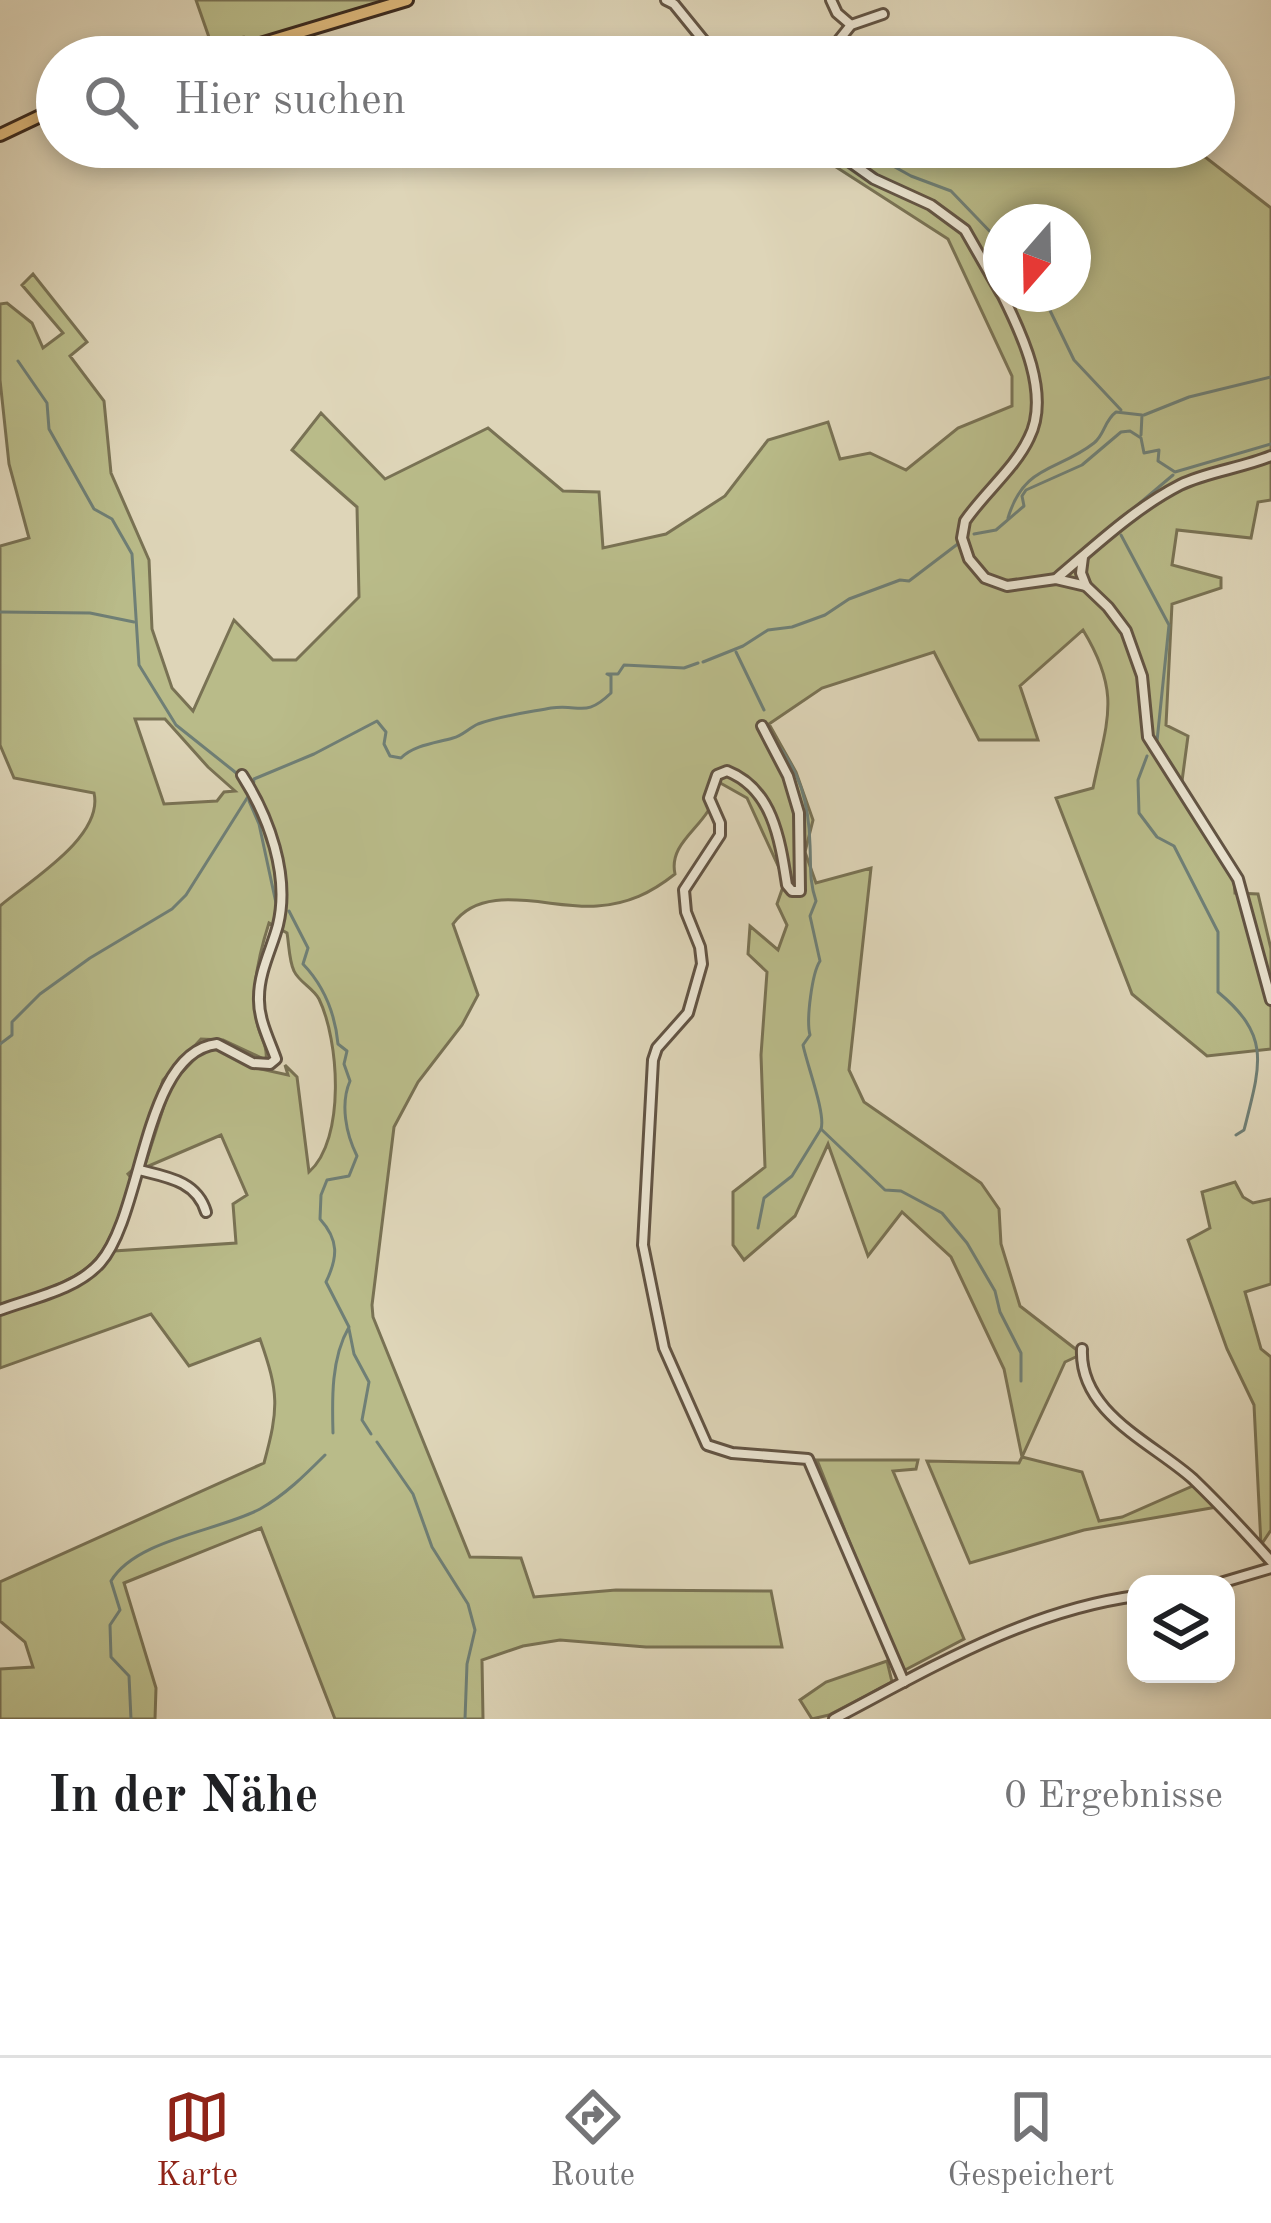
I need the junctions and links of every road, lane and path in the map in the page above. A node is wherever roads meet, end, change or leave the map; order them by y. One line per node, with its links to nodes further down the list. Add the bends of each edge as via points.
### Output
1 (407, 0): 6 (main road)
2 (831, 0): 5 (street)
3 (672, 1): 7 (street)
4 (883, 14): 5 (street)
5 (851, 26): 8 (street)
6 (287, 36)
7 (700, 36)
8 (843, 36)
9 (36, 118): 10 (main road)
10 (0, 135)
11 (859, 168): 12 (street, via 965,230)
12 (983, 262)
13 (1011, 312): 16 (street, via 1039,405 1029,439 965,521 962,538 985,578 1007,586)
14 (1271, 456): 15 (street, via 1182,484)
15 (1084, 556): 16 (street); 17 (street)
16 (1056, 579): 17 (street)
17 (1086, 586): 20 (street, via 1137,656 1157,757 1238,879)
18 (762, 726): 28 (street, via 799,813 800,891 788,885 764,797 727,771 717,775 710,808 720,835 685,890 702,964 688,1013 652,1060 643,1246 659,1335 707,1445 808,1459)
19 (242, 775): 21 (street, via 280,871 283,903 259,995 276,1059 253,1063 217,1044 195,1049 166,1083)
20 (1271, 1000)
21 (139, 1170): 22 (street, via 184,1182); 23 (street, via 117,1238 98,1265 72,1284)
22 (206, 1212)
23 (0, 1310)
24 (1082, 1349): 25 (street, via 1089,1387)
25 (1271, 1564): 26 (street)
26 (1235, 1577)
27 (1127, 1598): 28 (street, via 1028,1623)
28 (904, 1682): 29 (street)
29 (855, 1708): 30 (street); 31 (street)
30 (834, 1719)
31 (866, 1719)

